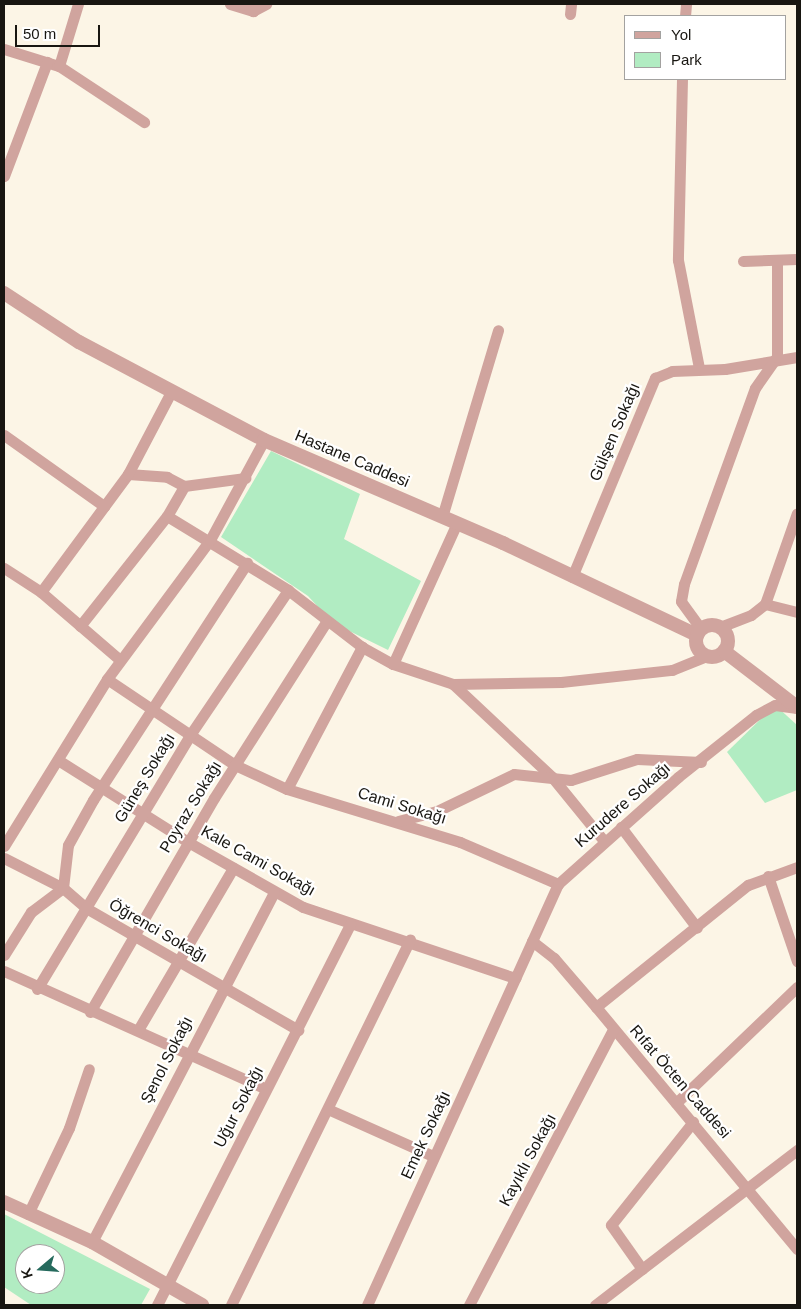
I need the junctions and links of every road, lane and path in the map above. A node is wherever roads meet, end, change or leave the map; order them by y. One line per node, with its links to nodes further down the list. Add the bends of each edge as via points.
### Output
1 (78, 4): 7 (street)
2 (230, 4): 4 (street)
3 (266, 4): 4 (street)
4 (249, 7)
5 (4, 49): 6 (street)
6 (47, 62): 7 (street); 10 (street)
7 (59, 66): 9 (street)
8 (682, 80): 18 (street, via 678,260)
9 (144, 122)
10 (4, 176)
11 (797, 259): 12 (street)
12 (777, 260): 13 (street); 16 (street)
13 (743, 261)
14 (4, 293): 19 (street, Hastane Caddesi)
15 (498, 330): 28 (street)
16 (777, 357): 17 (street, Gülşen Sokağı); 18 (street, Gülşen Sokağı, via 725,369); 41 (street, via 755,388 684,584 681,601)
17 (797, 357)
18 (699, 368): 33 (street, Gülşen Sokağı, via 655,378)
19 (171, 392): 21 (street, Hastane Caddesi); 22 (street)
20 (4, 435): 25 (street)
21 (264, 440): 23 (street); 28 (street, Hastane Caddesi)
22 (128, 474): 24 (street, via 167,477); 25 (street)
23 (245, 478): 24 (street); 30 (street)
24 (184, 486): 27 (street)
25 (104, 506): 35 (street)
26 (797, 513): 36 (street)
27 (166, 516): 30 (street); 39 (street)
28 (442, 517): 29 (street, Hastane Caddesi)
29 (457, 523): 33 (street, Hastane Caddesi); 46 (street)
30 (210, 540): 31 (street); 45 (street)
31 (247, 564): 34 (street); 50 (street)
32 (4, 568): 35 (street)
33 (572, 577): 41 (street, Hastane Caddesi)
34 (288, 590): 38 (street); 51 (street, Güneş Sokağı)
35 (41, 592): 39 (street)
36 (765, 604): 37 (street); 40 (street, via 751,615)
37 (797, 612)
38 (326, 622): 42 (street); 54 (street, Poyraz Sokağı)
39 (80, 626): 45 (street)
40 (720, 627): 41 (street); 43 (street, via 726,636)
41 (699, 632): 44 (street, via 698,649)
42 (362, 647): 46 (street); 57 (street)
43 (724, 651): 44 (street); 49 (street)
44 (706, 656): 48 (street, via 672,670 561,682)
45 (120, 660): 47 (street)
46 (393, 664): 48 (street)
47 (107, 679): 50 (street, Cami Sokağı); 52 (street)
48 (452, 684): 55 (street)
49 (797, 707): 53 (street, Kurudere Sokağı, via 775,705 756,715)
50 (152, 713): 51 (street, Cami Sokağı); 56 (street)
51 (190, 735): 54 (street, Cami Sokağı); 58 (street, Güneş Sokağı)
52 (58, 760): 56 (street, Kale Cami Sokağı); 63 (street)
53 (702, 762): 55 (street, via 637,759 571,780); 60 (street, Kurudere Sokağı)
54 (235, 765): 57 (street, Cami Sokağı); 62 (street, Poyraz Sokağı)
55 (552, 778): 59 (street, via 514,774 437,811); 61 (street)
56 (100, 788): 58 (street, Kale Cami Sokağı); 69 (street, via 68,845)
57 (287, 789): 59 (street, Cami Sokağı)
58 (142, 814): 62 (street, Kale Cami Sokağı); 71 (street, Güneş Sokağı)
59 (398, 821): 68 (street, Cami Sokağı, via 460,842)
60 (621, 827): 61 (street, Kurudere Sokağı); 73 (street)
61 (604, 841): 68 (street, Kurudere Sokağı)
62 (188, 842): 66 (street, Kale Cami Sokağı); 74 (street, Poyraz Sokağı)
63 (4, 846)
64 (4, 858): 69 (street, Öğrenci Sokağı)
65 (797, 867): 67 (street)
66 (233, 868): 70 (street, Kale Cami Sokağı); 78 (street)
67 (768, 876): 73 (street, via 748,885); 79 (street)
68 (558, 884): 76 (street, Kurudere Sokağı)
69 (63, 888): 71 (street, Öğrenci Sokağı); 77 (street, via 31,912)
70 (274, 893): 72 (street, Kale Cami Sokağı); 83 (street, Şenol Sokağı)
71 (86, 908): 74 (street, Öğrenci Sokağı); 84 (street, Güneş Sokağı)
72 (351, 923): 75 (street, Kale Cami Sokağı); 89 (street, Uğur Sokağı)
73 (697, 928): 85 (street)
74 (134, 937): 78 (street, Öğrenci Sokağı); 86 (street, Poyraz Sokağı)
75 (410, 940): 81 (street, Kale Cami Sokağı); 94 (street)
76 (532, 941): 81 (street, Kurudere Sokağı); 85 (street, Rıfat Öcten Caddesi, via 554,958)
77 (4, 955)
78 (177, 961): 83 (street, Öğrenci Sokağı); 88 (street)
79 (797, 961)
80 (4, 971): 84 (street)
81 (515, 978): 97 (street, Emek Sokağı)
82 (797, 987): 93 (street)
83 (223, 988): 89 (street, Öğrenci Sokağı); 90 (street, Şenol Sokağı)
84 (37, 990): 86 (street)
85 (596, 1007): 87 (street, Rıfat Öcten Caddesi)
86 (90, 1012): 88 (street)
87 (613, 1029): 93 (street, Rıfat Öcten Caddesi); 109 (street, Kayıklı Sokağı)
88 (138, 1030): 90 (street)
89 (298, 1030): 92 (street, Uğur Sokağı)
90 (188, 1053): 92 (street); 101 (street, Şenol Sokağı)
91 (89, 1070): 100 (street, via 69,1128)
92 (266, 1089): 104 (street, Uğur Sokağı)
93 (676, 1103): 95 (street, Rıfat Öcten Caddesi)
94 (330, 1110): 97 (street); 107 (street)
95 (693, 1122): 98 (street, Rıfat Öcten Caddesi); 103 (street, via 611,1225)
96 (797, 1150): 98 (street)
97 (434, 1156): 108 (street, Emek Sokağı)
98 (748, 1186): 102 (street, Rıfat Öcten Caddesi); 103 (street)
99 (4, 1202): 100 (street)
100 (28, 1214): 101 (street)
101 (92, 1242): 104 (street)
102 (797, 1249)
103 (642, 1269): 110 (street)
104 (167, 1285): 105 (street, Uğur Sokağı); 106 (street)
105 (157, 1305)
106 (202, 1305)
107 (231, 1305)
108 (367, 1305)
109 (469, 1305)
110 (595, 1305)

